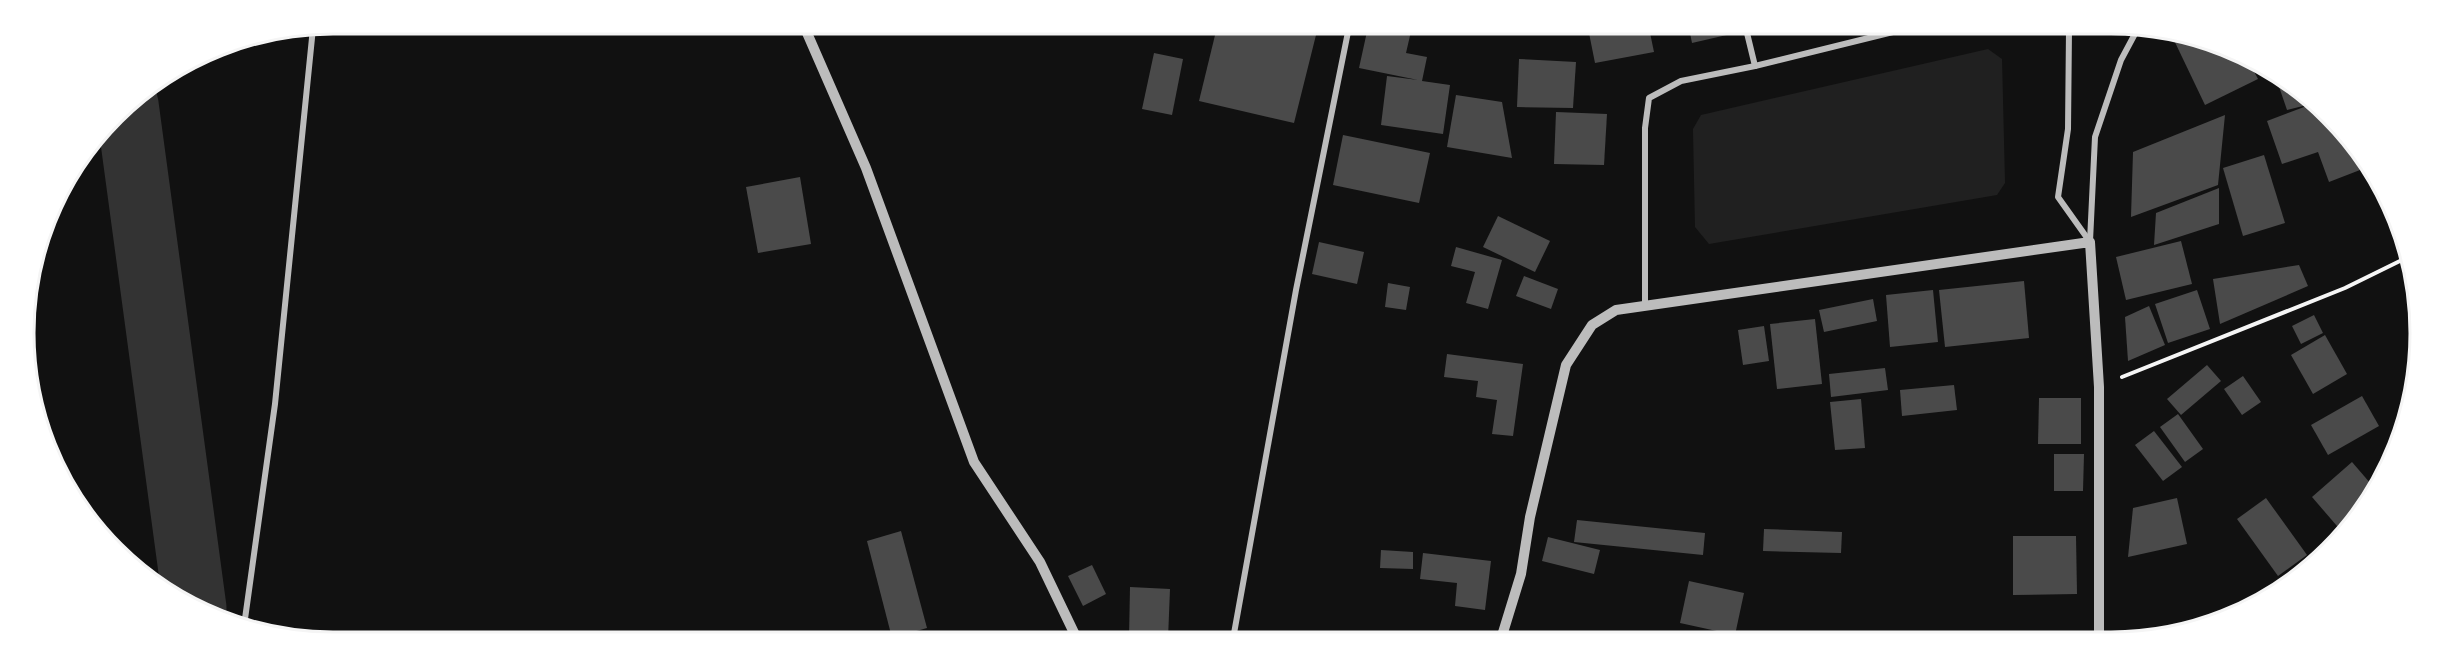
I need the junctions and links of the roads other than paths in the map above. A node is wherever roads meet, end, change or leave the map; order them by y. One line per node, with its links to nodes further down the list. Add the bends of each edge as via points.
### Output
1 (807, 34): 12 (street, via 866,168 974,462 1040,562)
2 (1348, 34): 13 (street, via 1296,290)
3 (1747, 34): 8 (street)
4 (1885, 34): 8 (street)
5 (2069, 34): 9 (street, via 2068,129 2058,197)
6 (312, 35): 11 (street, via 275,404)
7 (2134, 35): 9 (street, via 2121,60 2095,137)
8 (1755, 66): 10 (street, via 1682,81 1649,98 1645,128)
9 (2090, 242): 10 (street); 15 (street, via 2099,387)
10 (1645, 307): 14 (street, via 1616,310 1592,325 1566,365 1530,517 1521,574)
11 (245, 619)
12 (1074, 632)
13 (1234, 632)
14 (1503, 632)
15 (2099, 632)

